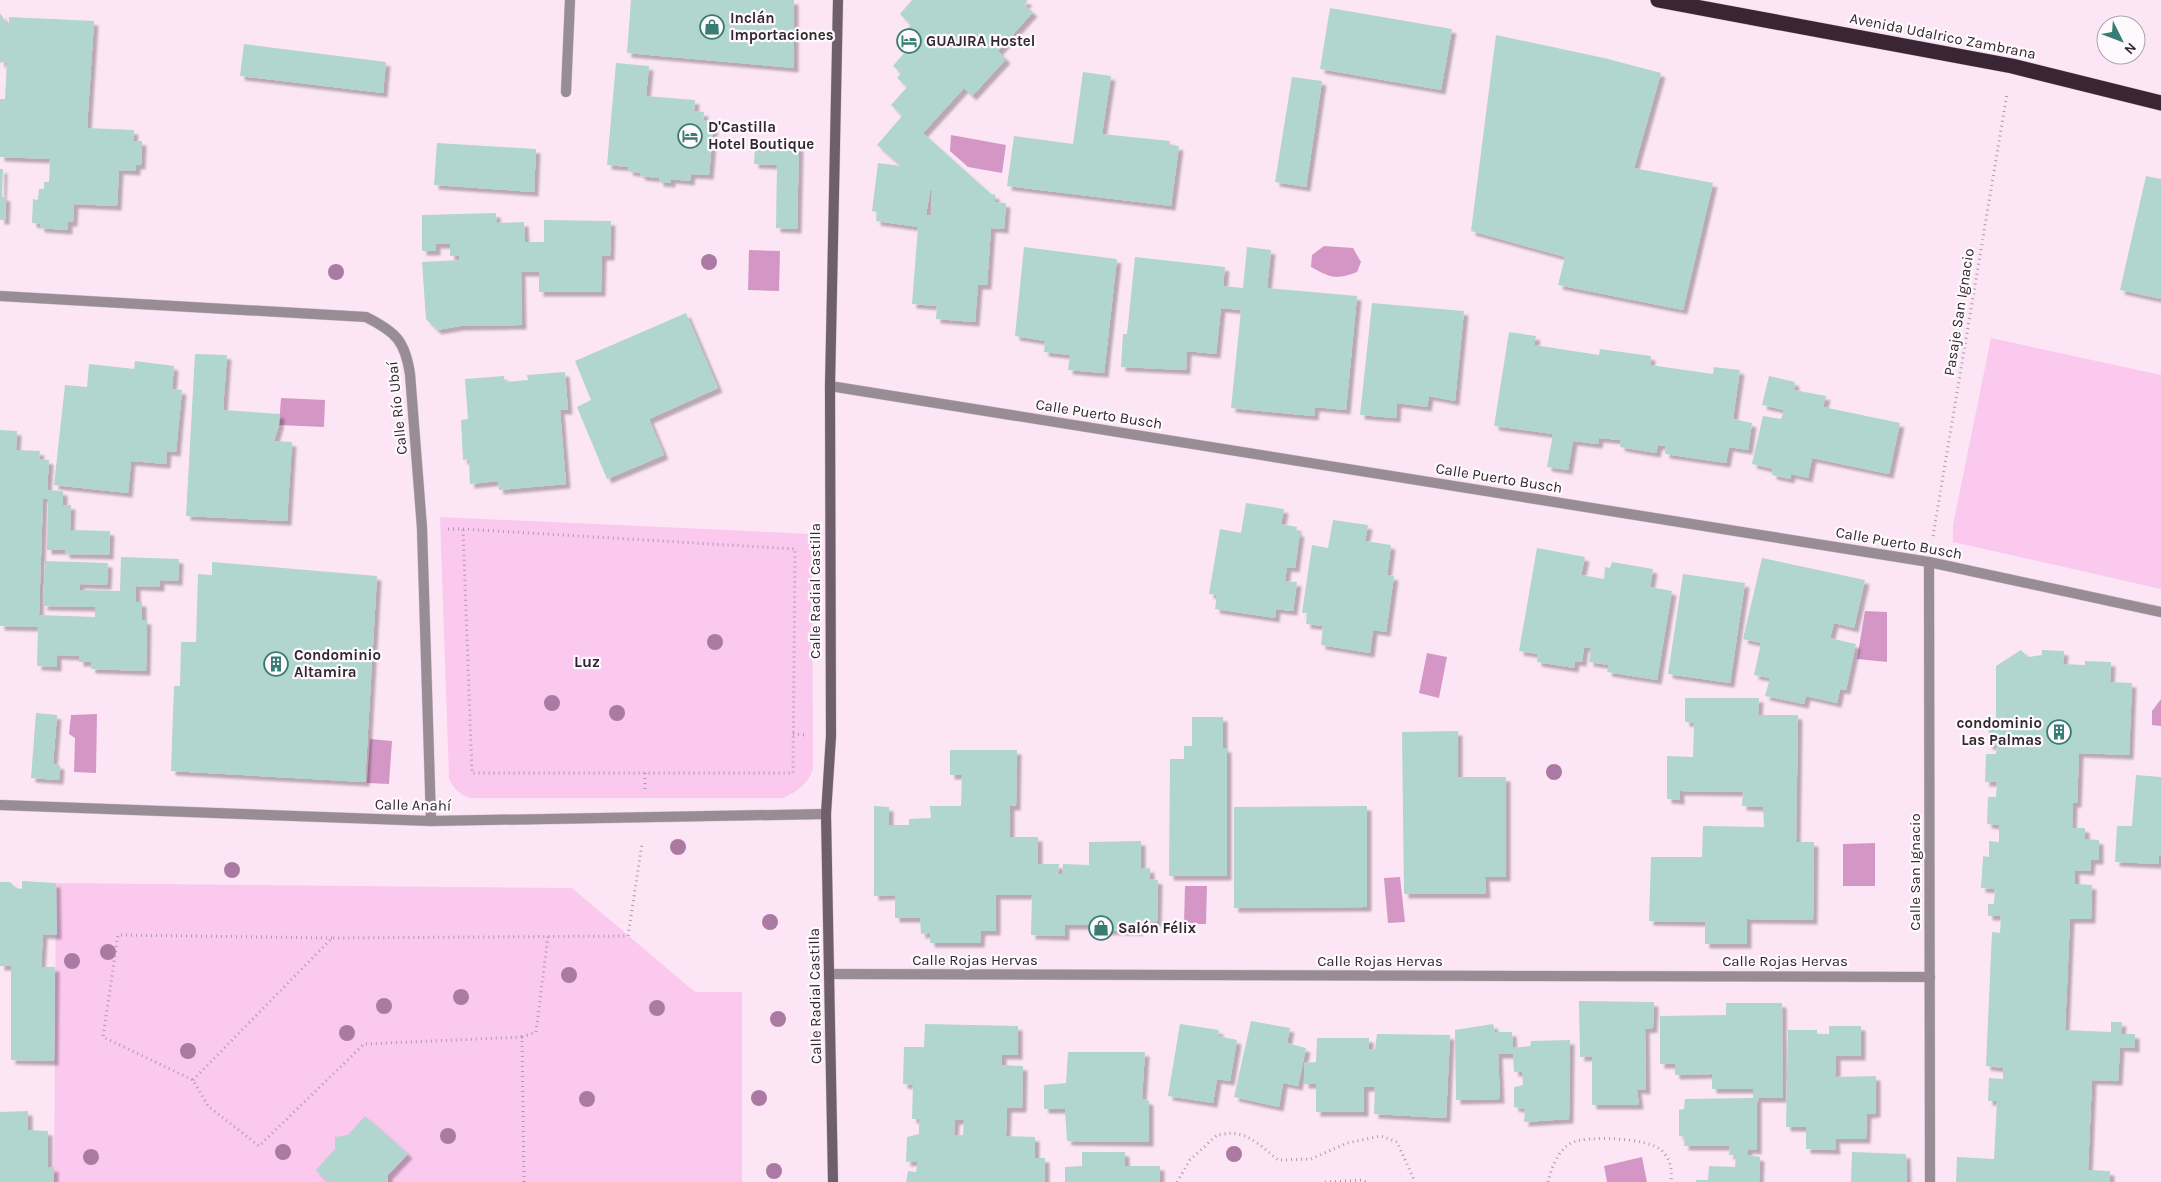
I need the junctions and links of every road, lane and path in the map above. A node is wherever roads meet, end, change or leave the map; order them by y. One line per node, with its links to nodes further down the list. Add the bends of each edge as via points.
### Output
1 (570, 0): 5 (street)
2 (838, 0): 8 (street, Calle Radial Castilla)
3 (1658, 0): 4 (highway, Avenida Udalrico Zambrana)
4 (2012, 66): 6 (highway, Avenida Udalrico Zambrana); 11 (path, Pasaje San Ignacio)
5 (566, 92)
6 (2161, 103)
7 (0, 296): 9 (street, Calle Río Ubaí, via 366,317 384,326 399,340 407,354)
8 (830, 386): 11 (street, Calle Puerto Busch); 15 (street, Calle Radial Castilla, via 831,736)
9 (422, 528): 10 (path); 17 (street, Calle Río Ubaí)
10 (463, 529): 13 (path, via 472,773); 13 (path, via 795,549 793,773)
11 (1929, 562): 12 (street, Calle Puerto Busch); 21 (street, Calle San Ignacio)
12 (2161, 612)
13 (645, 773): 16 (path)
14 (0, 805): 17 (street, Calle Anahí)
15 (826, 814): 16 (street, Calle Anahí); 20 (street, Calle Radial Castilla)
16 (646, 818): 17 (street, Calle Anahí); 18 (path, via 628,936)
17 (431, 821)
18 (548, 936): 19 (path); 22 (path, via 536,1032)
19 (332, 938): 23 (path); 23 (path, via 118,935 103,1036)
20 (830, 974): 21 (street, Calle Rojas Hervas); 25 (street, Calle Radial Castilla)
21 (1930, 977): 32 (street, Calle San Ignacio)
22 (522, 1036): 23 (path, via 364,1044 259,1146 208,1106); 24 (path)
23 (193, 1080)
24 (524, 1182)
25 (832, 1182)
26 (1177, 1182): 29 (path, via 1204,1145 1217,1135 1232,1133 1246,1136 1278,1160 1311,1159 1347,1144 1381,1136 1397,1142)
27 (1324, 1182): 28 (path)
28 (1366, 1182)
29 (1414, 1182)
30 (1548, 1182): 31 (path, via 1551,1169 1571,1143 1598,1138 1637,1142 1661,1149 1672,1168)
31 (1671, 1182)
32 (1930, 1182)

